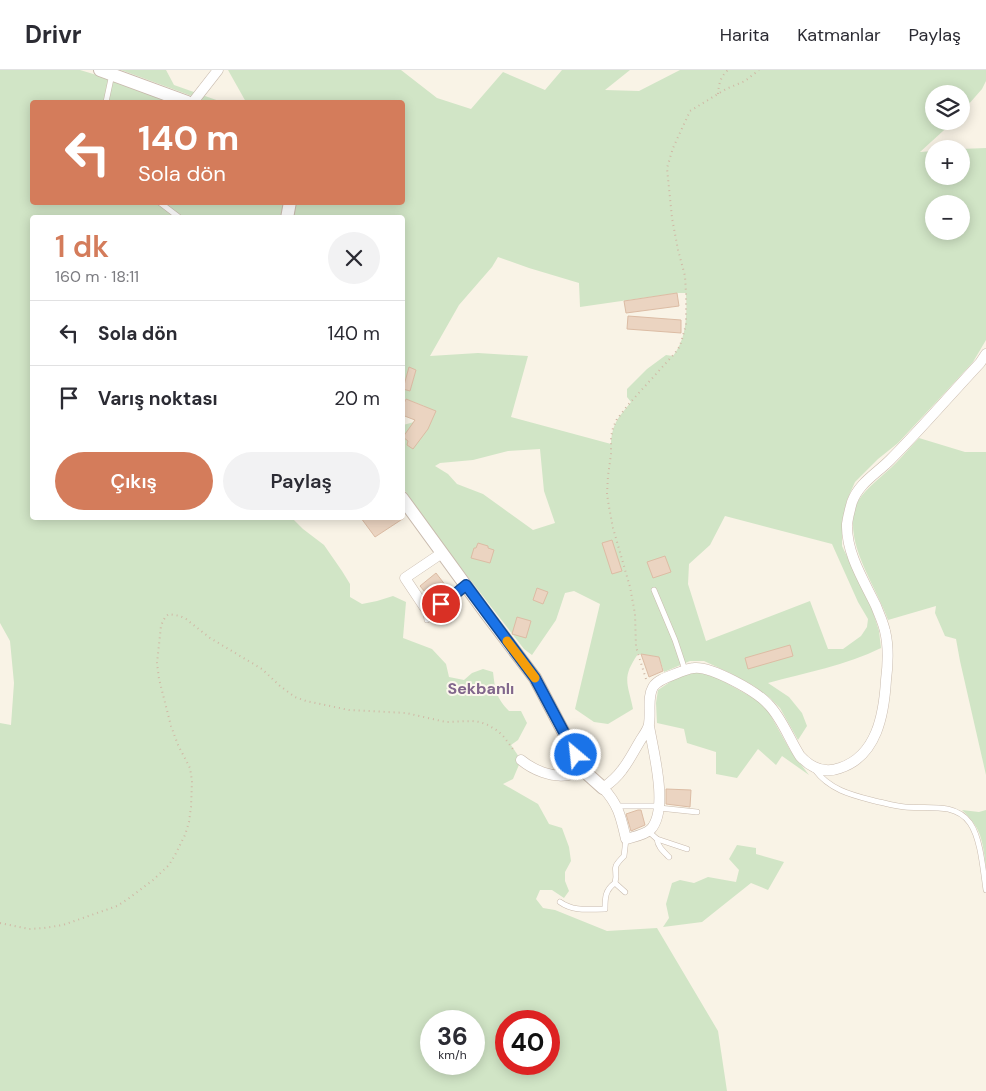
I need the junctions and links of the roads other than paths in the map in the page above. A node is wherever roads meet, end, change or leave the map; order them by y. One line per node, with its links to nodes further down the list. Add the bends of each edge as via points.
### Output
1 (218, 70): 5 (street)
2 (106, 72): 3 (lane); 4 (street)
3 (106, 100)
4 (182, 100)
5 (195, 100)
6 (163, 205): 7 (lane)
7 (176, 215)
8 (986, 354): 18 (street, via 888,462 862,484 853,501 847,524 851,548 885,630 888,652 883,711 869,746 855,761 828,771)
9 (405, 502): 10 (street)
10 (442, 553): 11 (street); 13 (street, via 405,578)
11 (466, 585): 13 (street, via 441,604); 19 (street, via 535,678)
12 (654, 590): 15 (lane)
13 (425, 608): 14 (lane)
14 (427, 620)
15 (685, 670): 16 (street, via 656,683 651,691); 18 (street, via 700,668 717,673 764,700 800,756)
16 (649, 726): 20 (street, via 626,765); 22 (street)
17 (521, 760): 19 (street, via 535,770 555,775)
18 (812, 766): 30 (lane, via 826,782 853,795 896,806 951,809 960,813 977,837)
19 (584, 771): 20 (street)
20 (603, 788): 21 (street)
21 (616, 806): 22 (lane); 25 (street)
22 (659, 807): 23 (lane); 24 (street, via 654,824)
23 (697, 812)
24 (648, 831): 25 (street); 26 (lane)
25 (626, 839): 29 (lane, via 624,856 615,867)
26 (657, 839): 27 (lane); 28 (lane, via 660,849)
27 (687, 849)
28 (669, 857)
29 (615, 883): 31 (lane); 32 (lane, via 606,892 605,909 572,909)
30 (986, 890)
31 (624, 892)
32 (560, 902)

